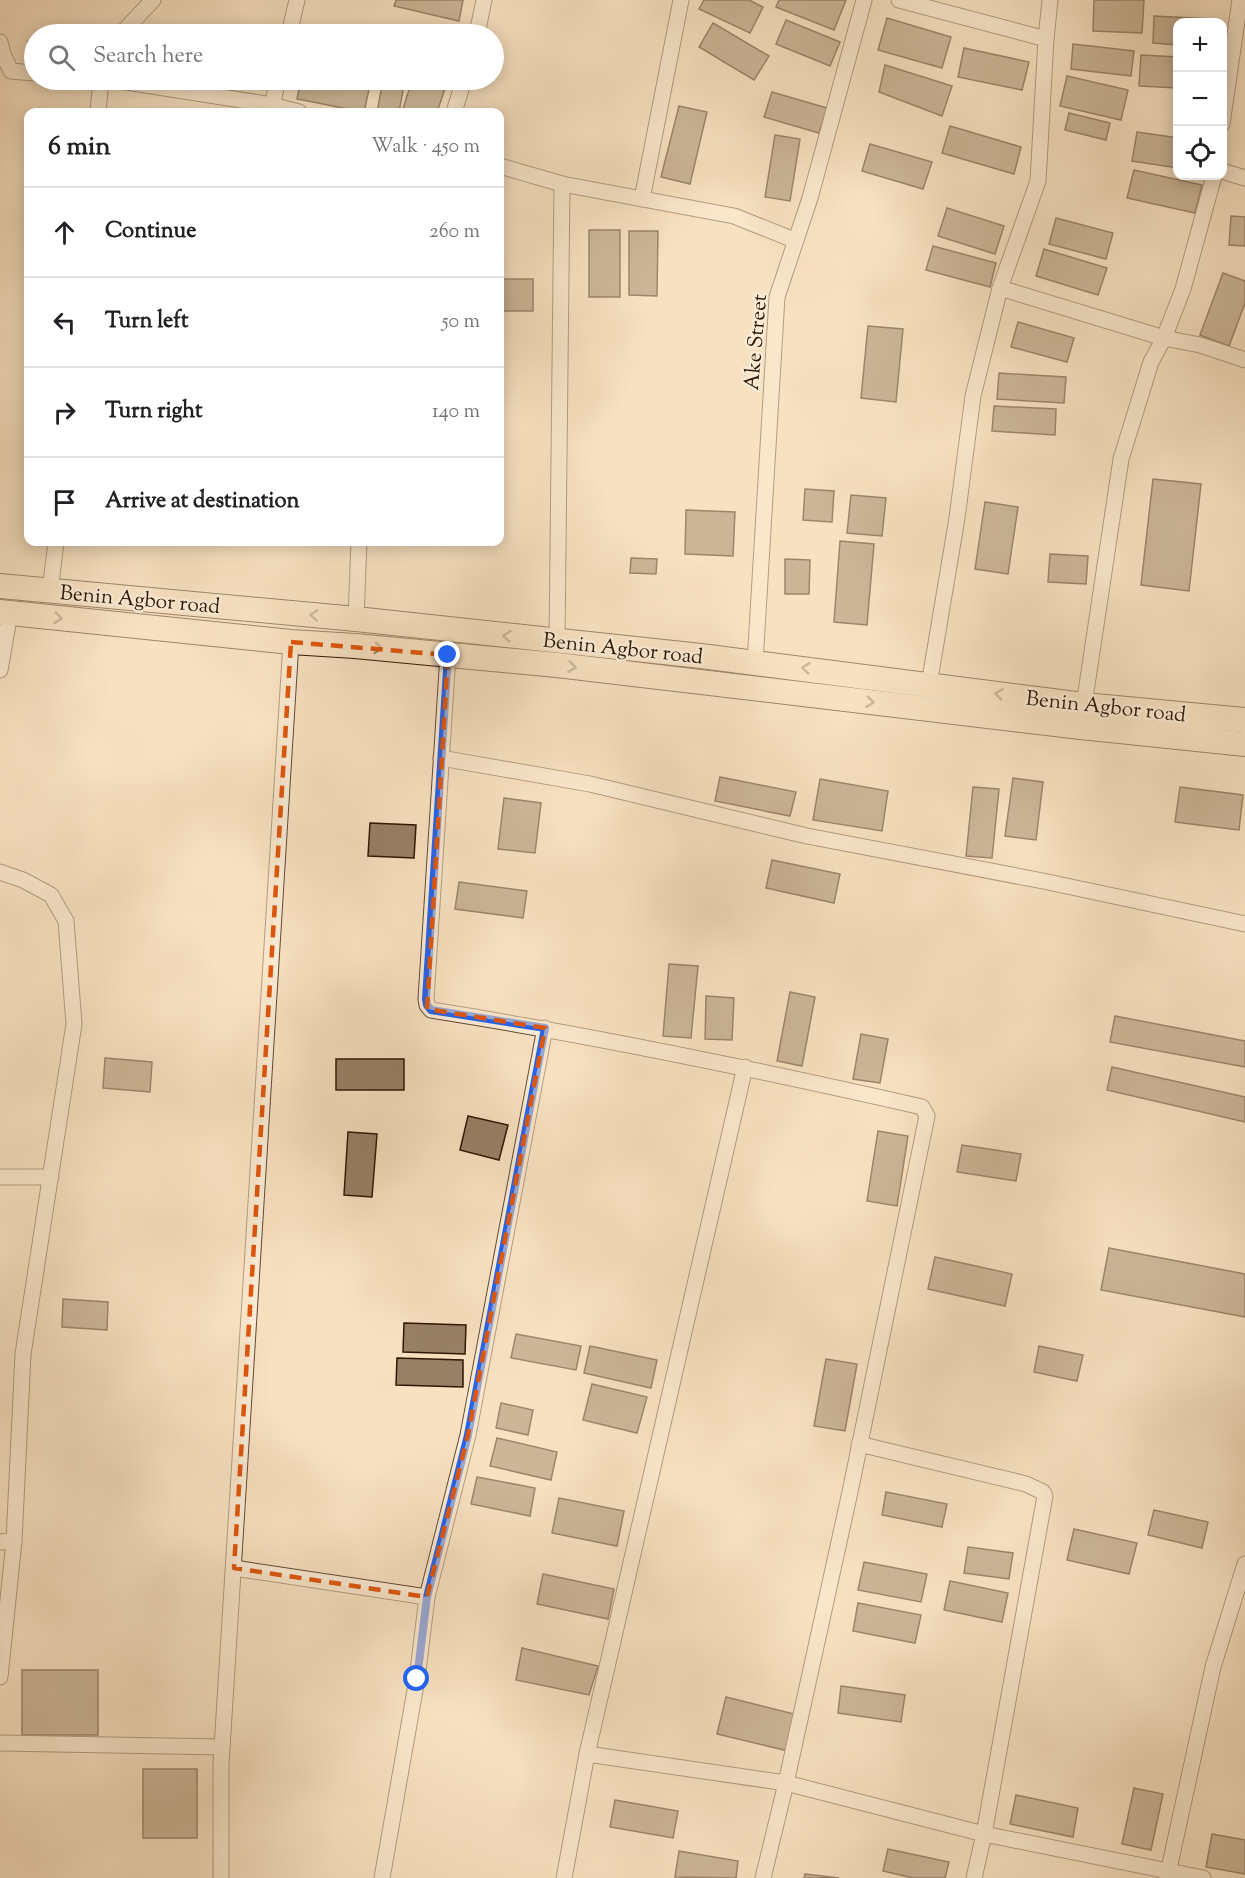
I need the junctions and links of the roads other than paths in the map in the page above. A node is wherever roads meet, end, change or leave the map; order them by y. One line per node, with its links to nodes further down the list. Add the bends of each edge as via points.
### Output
1 (153, 0): 9 (street)
2 (297, 0): 10 (street)
3 (484, 0): 11 (street)
4 (681, 0): 29 (street)
5 (864, 0): 30 (street, Ake Street, via 810,198)
6 (899, 0): 12 (street)
7 (1050, 0): 12 (street)
8 (1240, 0): 19 (street)
9 (130, 24)
10 (291, 24)
11 (479, 24)
12 (1046, 39): 31 (street, via 1038,181)
13 (0, 42): 14 (street, via 11,71)
14 (24, 72)
15 (100, 90): 21 (street)
16 (177, 90): 20 (street)
17 (276, 90): 20 (street)
18 (461, 90): 23 (street)
19 (1227, 90)
20 (272, 105): 22 (street)
21 (98, 108)
22 (284, 108)
23 (455, 108)
24 (504, 167): 28 (street)
25 (1227, 173): 26 (street)
26 (1245, 178)
27 (1213, 180): 32 (street, via 1183,290)
28 (562, 184): 29 (street); 40 (street)
29 (642, 199): 30 (street, via 734,216)
30 (794, 240): 43 (street, Ake Street, via 777,297)
31 (1000, 288): 32 (street); 45 (street, via 973,396)
32 (1164, 338): 33 (street); 46 (street, via 1151,362 1121,459)
33 (1245, 360)
34 (56, 546): 37 (street)
35 (359, 546): 39 (street)
36 (0, 586): 37 (highway, Benin Agbor road)
37 (50, 591): 39 (highway, Benin Agbor road, one-way to 37)
38 (5, 613): 41 (highway, Benin Agbor road, one-way to 41); 44 (street)
39 (356, 619): 40 (highway, Benin Agbor road, one-way to 39)
40 (557, 641): 43 (highway, Benin Agbor road)
41 (291, 642): 42 (highway, Benin Agbor road, one-way to 42); 59 (street)
42 (448, 655): 48 (highway, Benin Agbor road, one-way to 48); 49 (street)
43 (755, 663): 45 (highway, Benin Agbor road, one-way to 43)
44 (0, 670)
45 (929, 685): 46 (highway, Benin Agbor road, one-way to 45)
46 (1084, 705): 47 (highway, Benin Agbor road)
47 (1245, 720)
48 (1245, 744)
49 (441, 758): 51 (street, via 590,784 807,836); 52 (street, via 427,1005 431,1010)
50 (0, 872): 55 (street, via 51,895 66,921 74,1024)
51 (1245, 924)
52 (545, 1028): 53 (street); 60 (street, via 468,1435)
53 (745, 1067): 56 (street, via 926,1111); 64 (street)
54 (0, 1177): 55 (street)
55 (51, 1177): 57 (street, via 23,1354)
56 (859, 1444): 65 (street); 66 (street, via 1026,1484 1045,1496)
57 (7, 1541): 61 (street)
58 (1245, 1564): 67 (street, via 1213,1667)
59 (234, 1568): 60 (street); 63 (street)
60 (427, 1597): 69 (street, via 417,1679)
61 (0, 1677)
62 (0, 1743): 63 (street)
63 (222, 1747): 68 (street)
64 (587, 1754): 65 (street); 70 (street)
65 (786, 1783): 66 (street); 71 (street)
66 (984, 1834): 67 (street); 72 (street)
67 (1168, 1874): 73 (street)
68 (221, 1878)
69 (382, 1878)
70 (564, 1878)
71 (763, 1878)
72 (974, 1878)
73 (1203, 1878)

